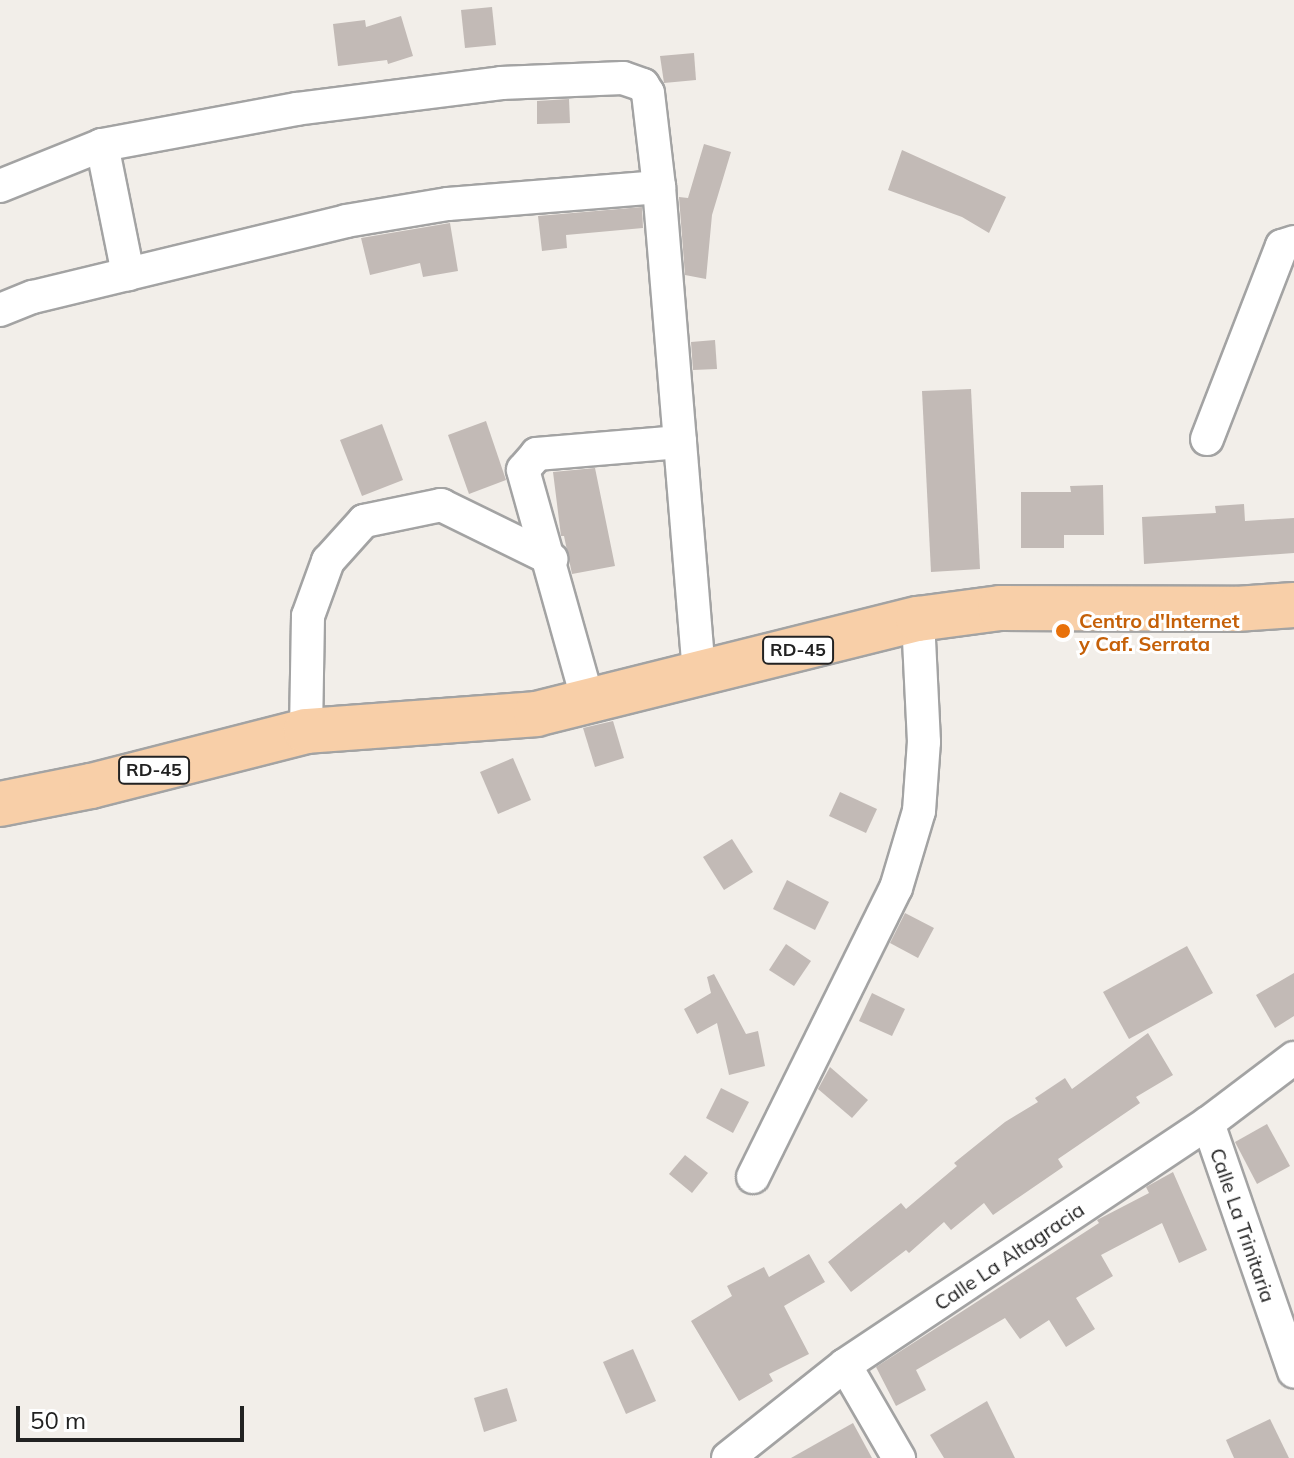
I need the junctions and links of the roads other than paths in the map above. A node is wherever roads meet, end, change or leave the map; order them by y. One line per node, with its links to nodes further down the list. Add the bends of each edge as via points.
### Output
1 (102, 145): 2 (street); 3 (street, via 296,109 501,83 623,78 636,80 648,93); 5 (street)
2 (0, 186)
3 (659, 187): 5 (street, via 448,204 346,221); 8 (street)
4 (1294, 242): 7 (street, via 1282,246)
5 (128, 274): 6 (street)
6 (0, 310)
7 (1207, 439)
8 (680, 442): 9 (street, via 537,454 529,460 523,470); 12 (street)
9 (551, 559): 13 (street); 14 (street, via 441,505 364,521 328,561 308,616)
10 (1294, 605): 11 (main road, RD-45, via 1000,608)
11 (918, 619): 12 (main road, RD-45); 18 (street, via 924,742 919,811 896,888)
12 (699, 675): 13 (main road, RD-45)
13 (588, 702): 14 (main road, RD-45, via 536,714)
14 (306, 731): 15 (main road, RD-45)
15 (0, 804)
16 (1294, 1058): 17 (street, Calle La Altagracia)
17 (1208, 1123): 19 (street, Calle La Altagracia); 20 (street, Calle La Trinitaria)
18 (753, 1177)
19 (845, 1365): 21 (street, Calle La Altagracia); 22 (street)
20 (1294, 1372)
21 (728, 1458)
22 (899, 1458)

